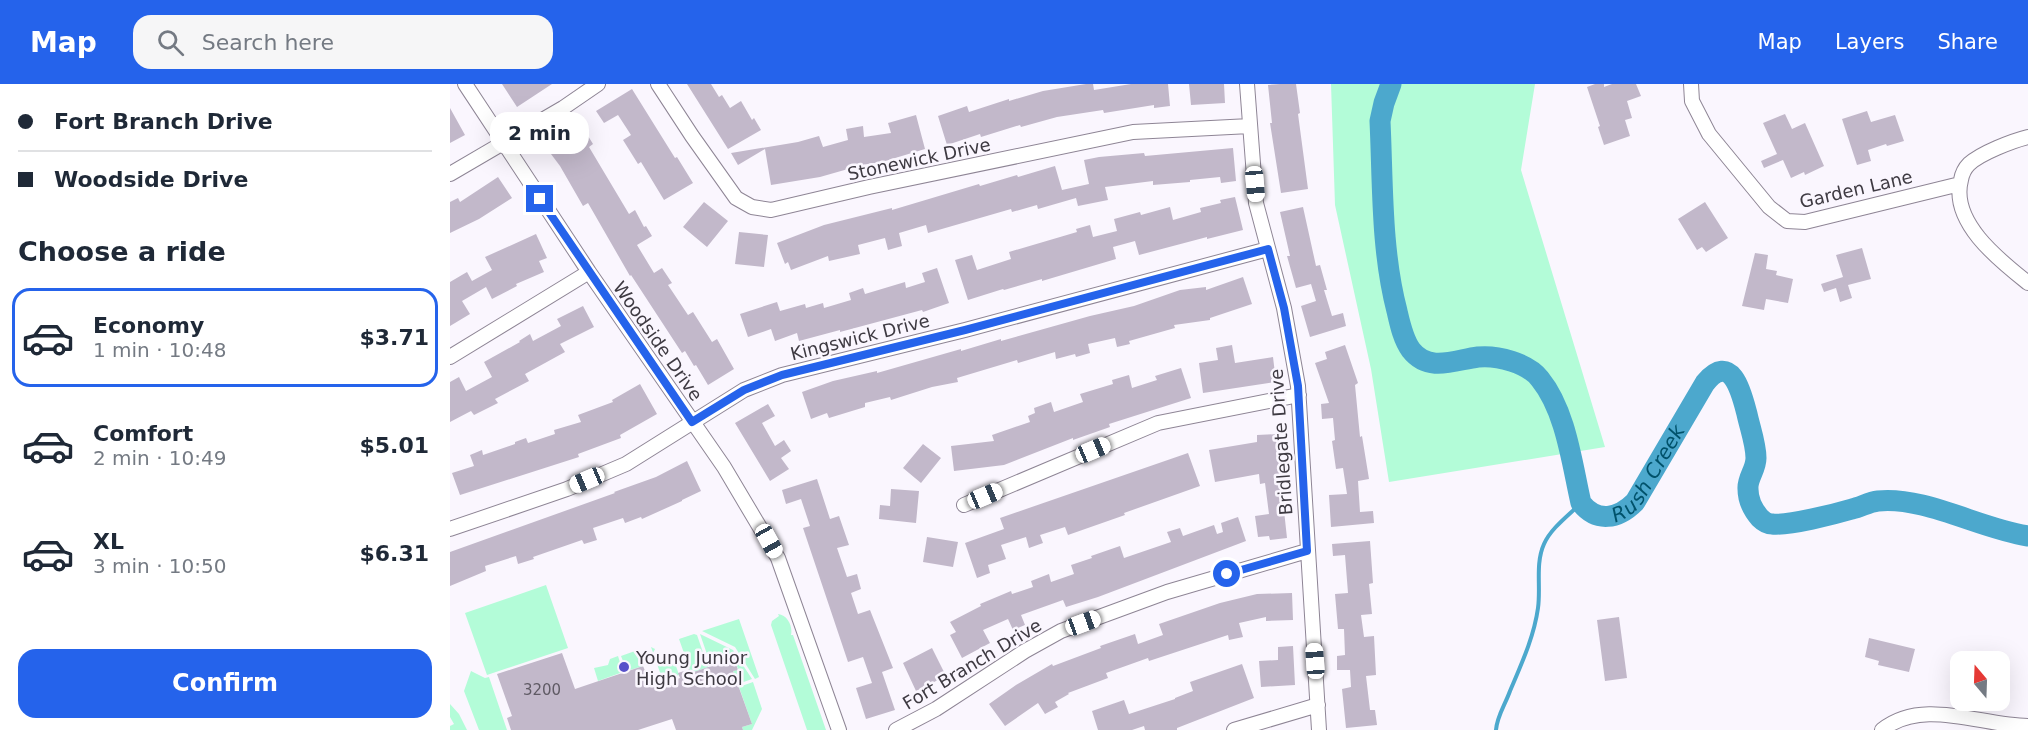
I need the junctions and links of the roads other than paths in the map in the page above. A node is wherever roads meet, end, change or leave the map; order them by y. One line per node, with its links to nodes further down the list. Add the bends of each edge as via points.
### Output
1 (465, 84): 8 (street, Woodside Drive)
2 (598, 84): 8 (street)
3 (658, 84): 6 (street, Stonewick Drive, via 736,198 752,207 771,210 1133,132)
4 (1247, 84): 6 (street, Bridlegate Drive)
5 (1691, 84): 10 (street, Garden Lane, via 1692,101 1709,134 1769,207 1787,221 1805,222)
6 (1250, 126): 11 (street, Bridlegate Drive, via 1256,203)
7 (2028, 137): 10 (street, via 1979,157 1968,165)
8 (503, 143): 9 (street); 12 (street, Woodside Drive)
9 (450, 174)
10 (1960, 184): 13 (street, via 1960,206 1973,230)
11 (1268, 249): 15 (street, Bridlegate Drive, via 1284,308); 16 (street, Kingswick Drive, via 782,375 744,390)
12 (589, 272): 14 (street); 16 (street, Woodside Drive)
13 (2028, 283)
14 (450, 357)
15 (1299, 395): 17 (street, via 1158,423); 19 (street, Bridlegate Drive)
16 (692, 422): 18 (street, Kingswick Drive, via 626,464 567,489); 22 (street, Woodside Drive, via 778,558)
17 (964, 505)
18 (450, 529)
19 (1307, 551): 20 (street, Bridlegate Drive); 23 (street, Fort Branch Drive, via 1167,592 1061,631)
20 (1318, 705): 24 (street); 25 (street, Bridlegate Drive)
21 (2028, 726): 26 (street, via 1924,714 1896,720)
22 (839, 730)
23 (896, 730)
24 (1234, 730)
25 (1319, 730)
26 (1882, 730)

